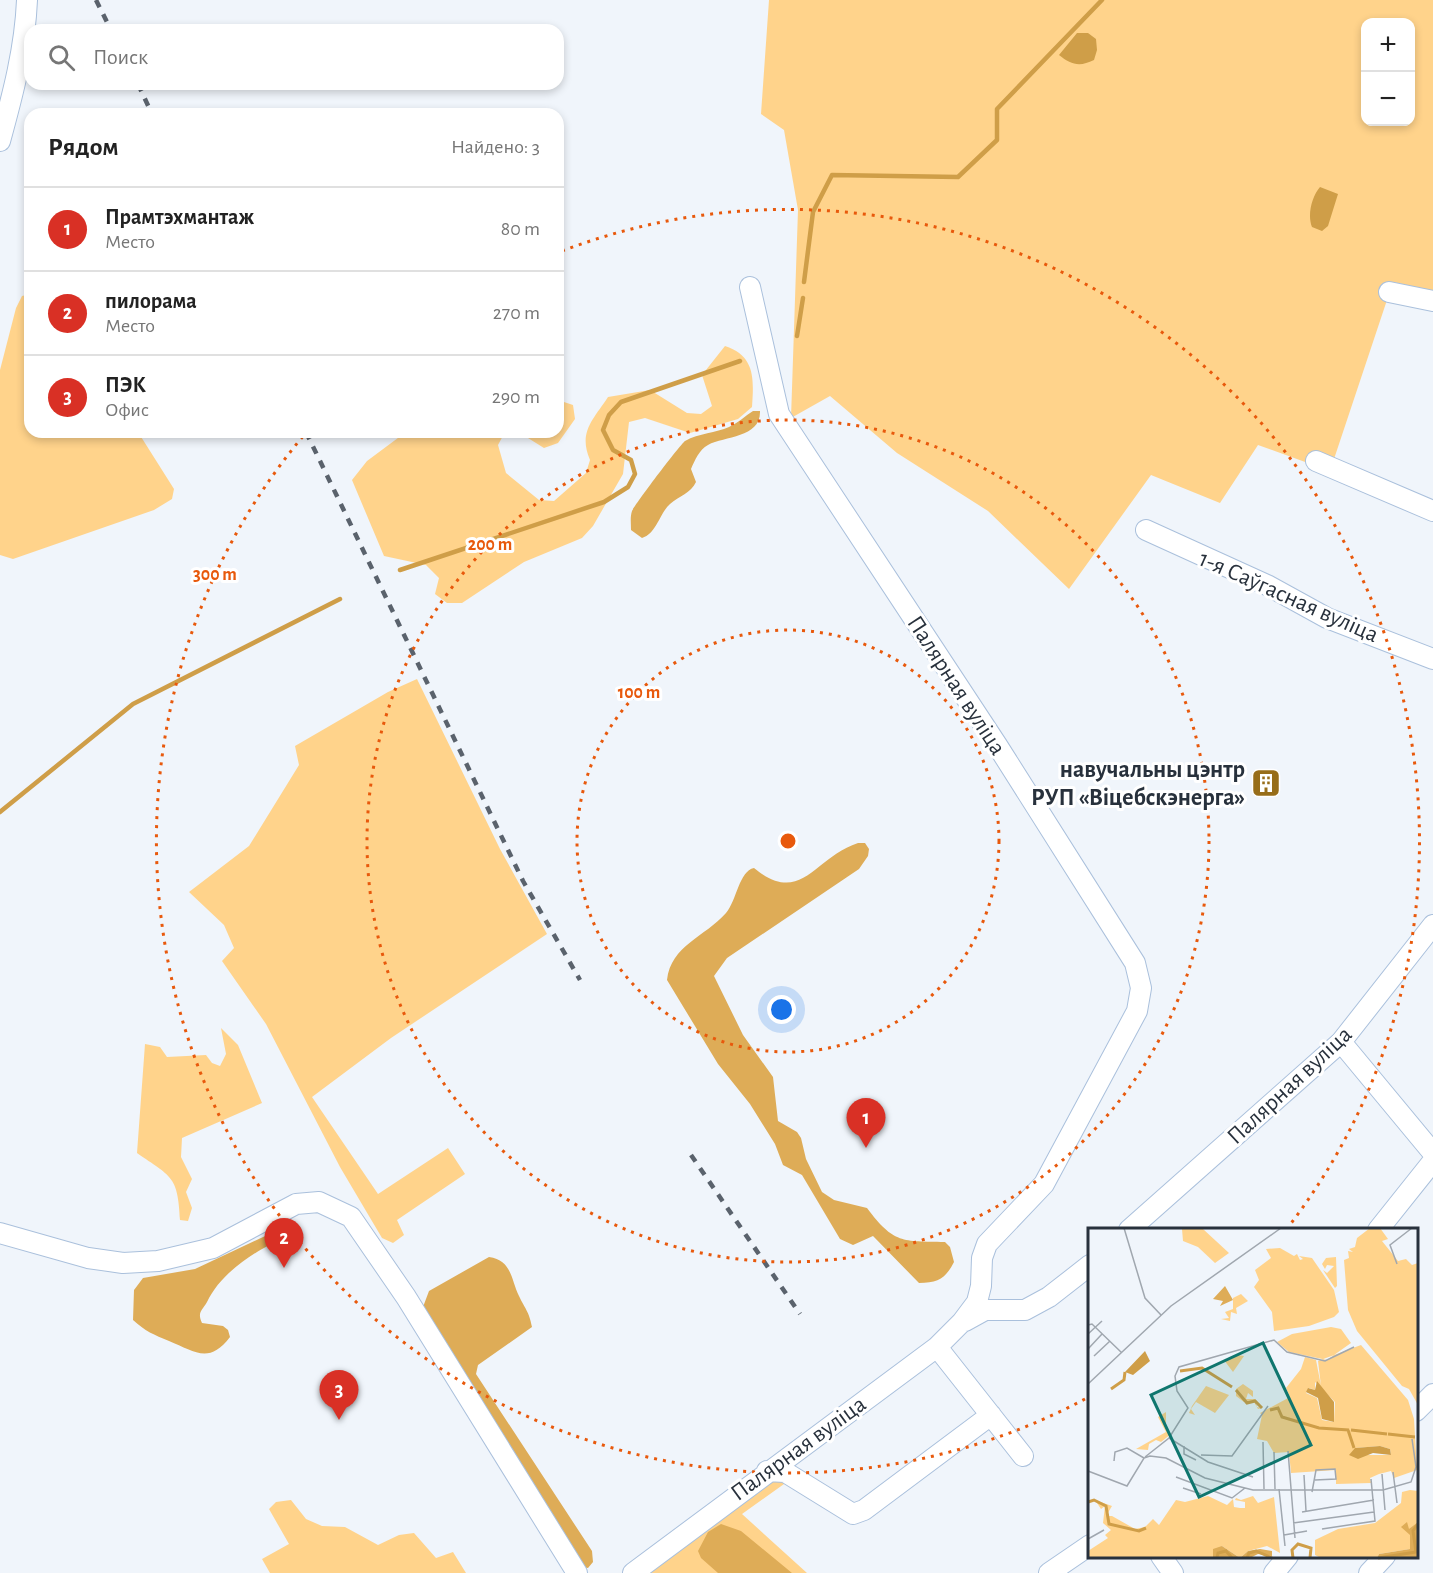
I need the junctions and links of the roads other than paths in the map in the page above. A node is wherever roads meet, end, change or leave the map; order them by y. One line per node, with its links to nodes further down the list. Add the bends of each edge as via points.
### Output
1 (27, 0): 2 (street)
2 (26, 24)
3 (24, 37): 4 (street)
4 (0, 141)
5 (750, 287): 20 (street, Палярная вуліца, via 779,414 996,745 1139,974 1137,1011 1044,1184 987,1244 977,1302)
6 (1389, 292): 7 (street)
7 (1433, 301)
8 (1316, 461): 9 (street)
9 (1433, 511)
10 (1146, 530): 11 (street, 1-я Саўгасная вуліца, via 1267,585 1327,618)
11 (1433, 659)
12 (1433, 925): 13 (street, Палярная вуліца)
13 (1341, 1042): 14 (street); 16 (street, Палярная вуліца)
14 (1433, 1153)
15 (1433, 1161): 17 (street)
16 (1131, 1228)
17 (1380, 1228)
18 (0, 1233): 31 (street, via 87,1258 146,1262 213,1248 296,1204 319,1202 351,1217 406,1297)
19 (1088, 1266): 20 (street, Палярная вуліца, via 1049,1297 1025,1310 985,1310)
20 (962, 1322): 21 (street, Палярная вуліца)
21 (937, 1347): 24 (street); 26 (street, Палярная вуліца)
22 (1433, 1394): 23 (street)
23 (1418, 1409)
24 (991, 1415): 25 (street); 26 (street, via 864,1510 853,1514 785,1472)
25 (1023, 1456)
26 (767, 1471): 32 (street, Палярная вуліца)
27 (1088, 1546): 33 (street)
28 (1162, 1558): 34 (street)
29 (1287, 1558): 35 (street)
30 (1384, 1558): 36 (street)
31 (577, 1573)
32 (633, 1573)
33 (1049, 1573)
34 (1173, 1573)
35 (1274, 1573)
36 (1369, 1573)

